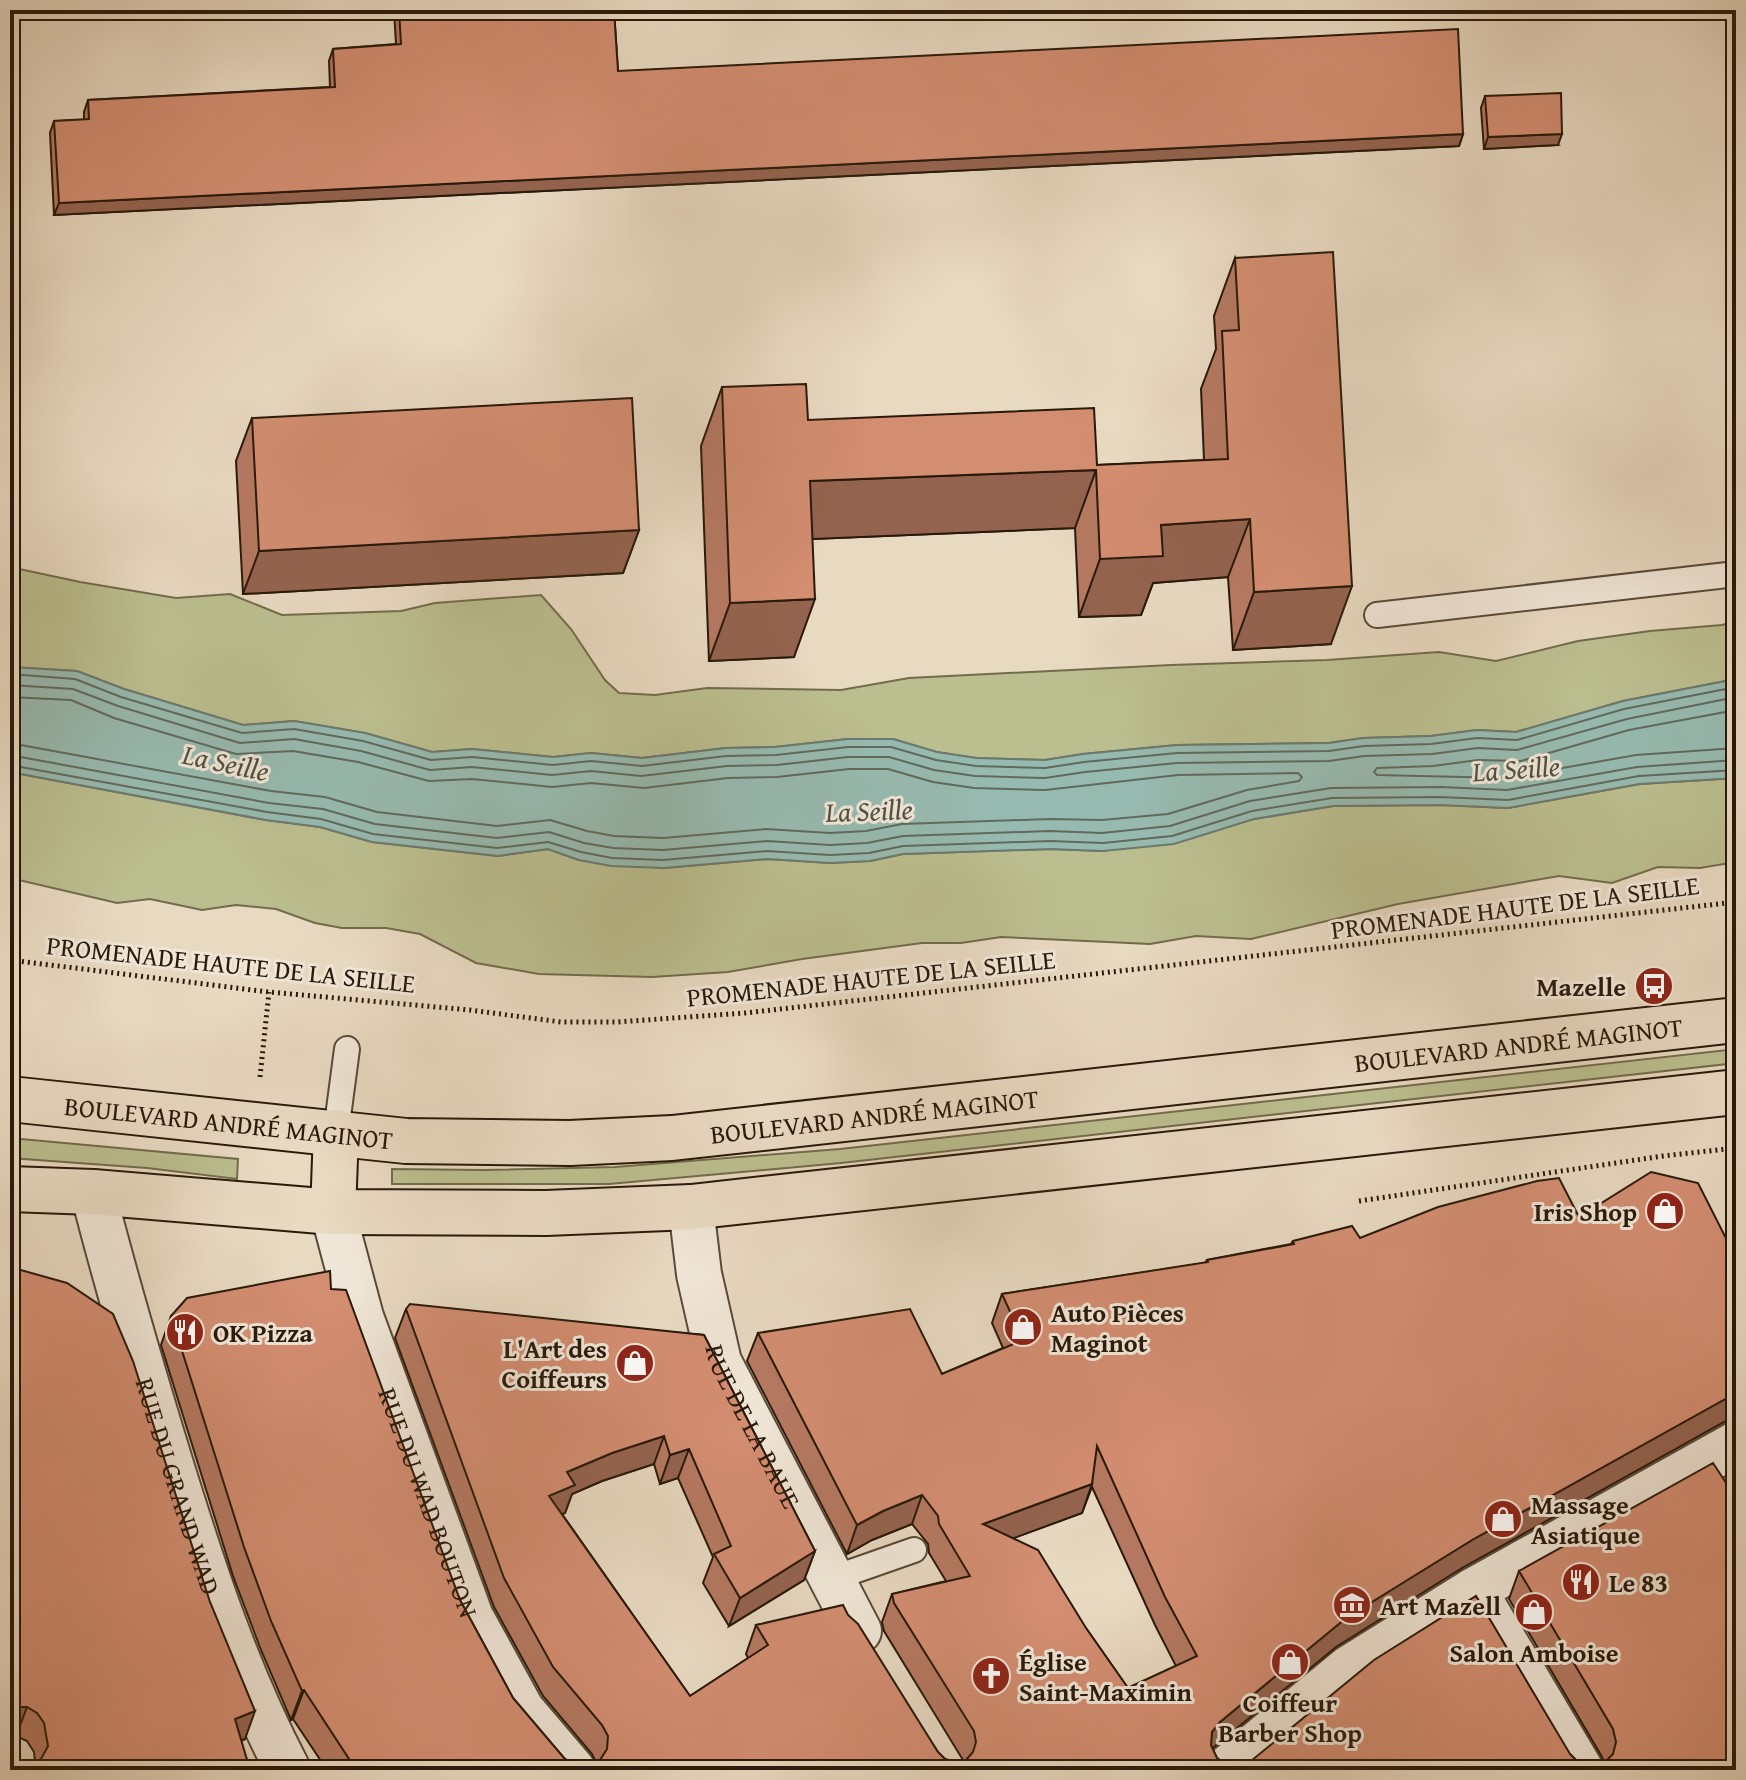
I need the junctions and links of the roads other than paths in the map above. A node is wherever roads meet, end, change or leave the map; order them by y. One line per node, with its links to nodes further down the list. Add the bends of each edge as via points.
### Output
1 (1736, 574): 2 (lane)
2 (1377, 615)
3 (1736, 1020): 7 (main road, BOULEVARD ANDRÉ MAGINOT, via 672,1138 406,1141)
4 (347, 1049): 7 (lane)
5 (1736, 1092): 10 (main road)
6 (10, 1099): 7 (main road, BOULEVARD ANDRÉ MAGINOT)
7 (336, 1132): 11 (main road)
8 (10, 1189): 9 (main road)
9 (93, 1192): 11 (main road); 17 (street, RUE DU GRAND WAD, via 126,1321 211,1594 259,1714)
10 (691, 1207): 11 (main road); 14 (street, RUE DE LA BAUE, via 699,1274 719,1362)
11 (333, 1212): 18 (street, RUE DU WAD BOUTON, via 361,1317 471,1617 522,1710)
12 (1717, 1462): 15 (street)
13 (914, 1550): 14 (lane)
14 (831, 1579): 16 (street, RUE DE LA BAUE)
15 (1474, 1590): 19 (street, via 1349,1668); 20 (street)
16 (859, 1631)
17 (288, 1770)
18 (573, 1770)
19 (1225, 1770)
20 (1581, 1770)

